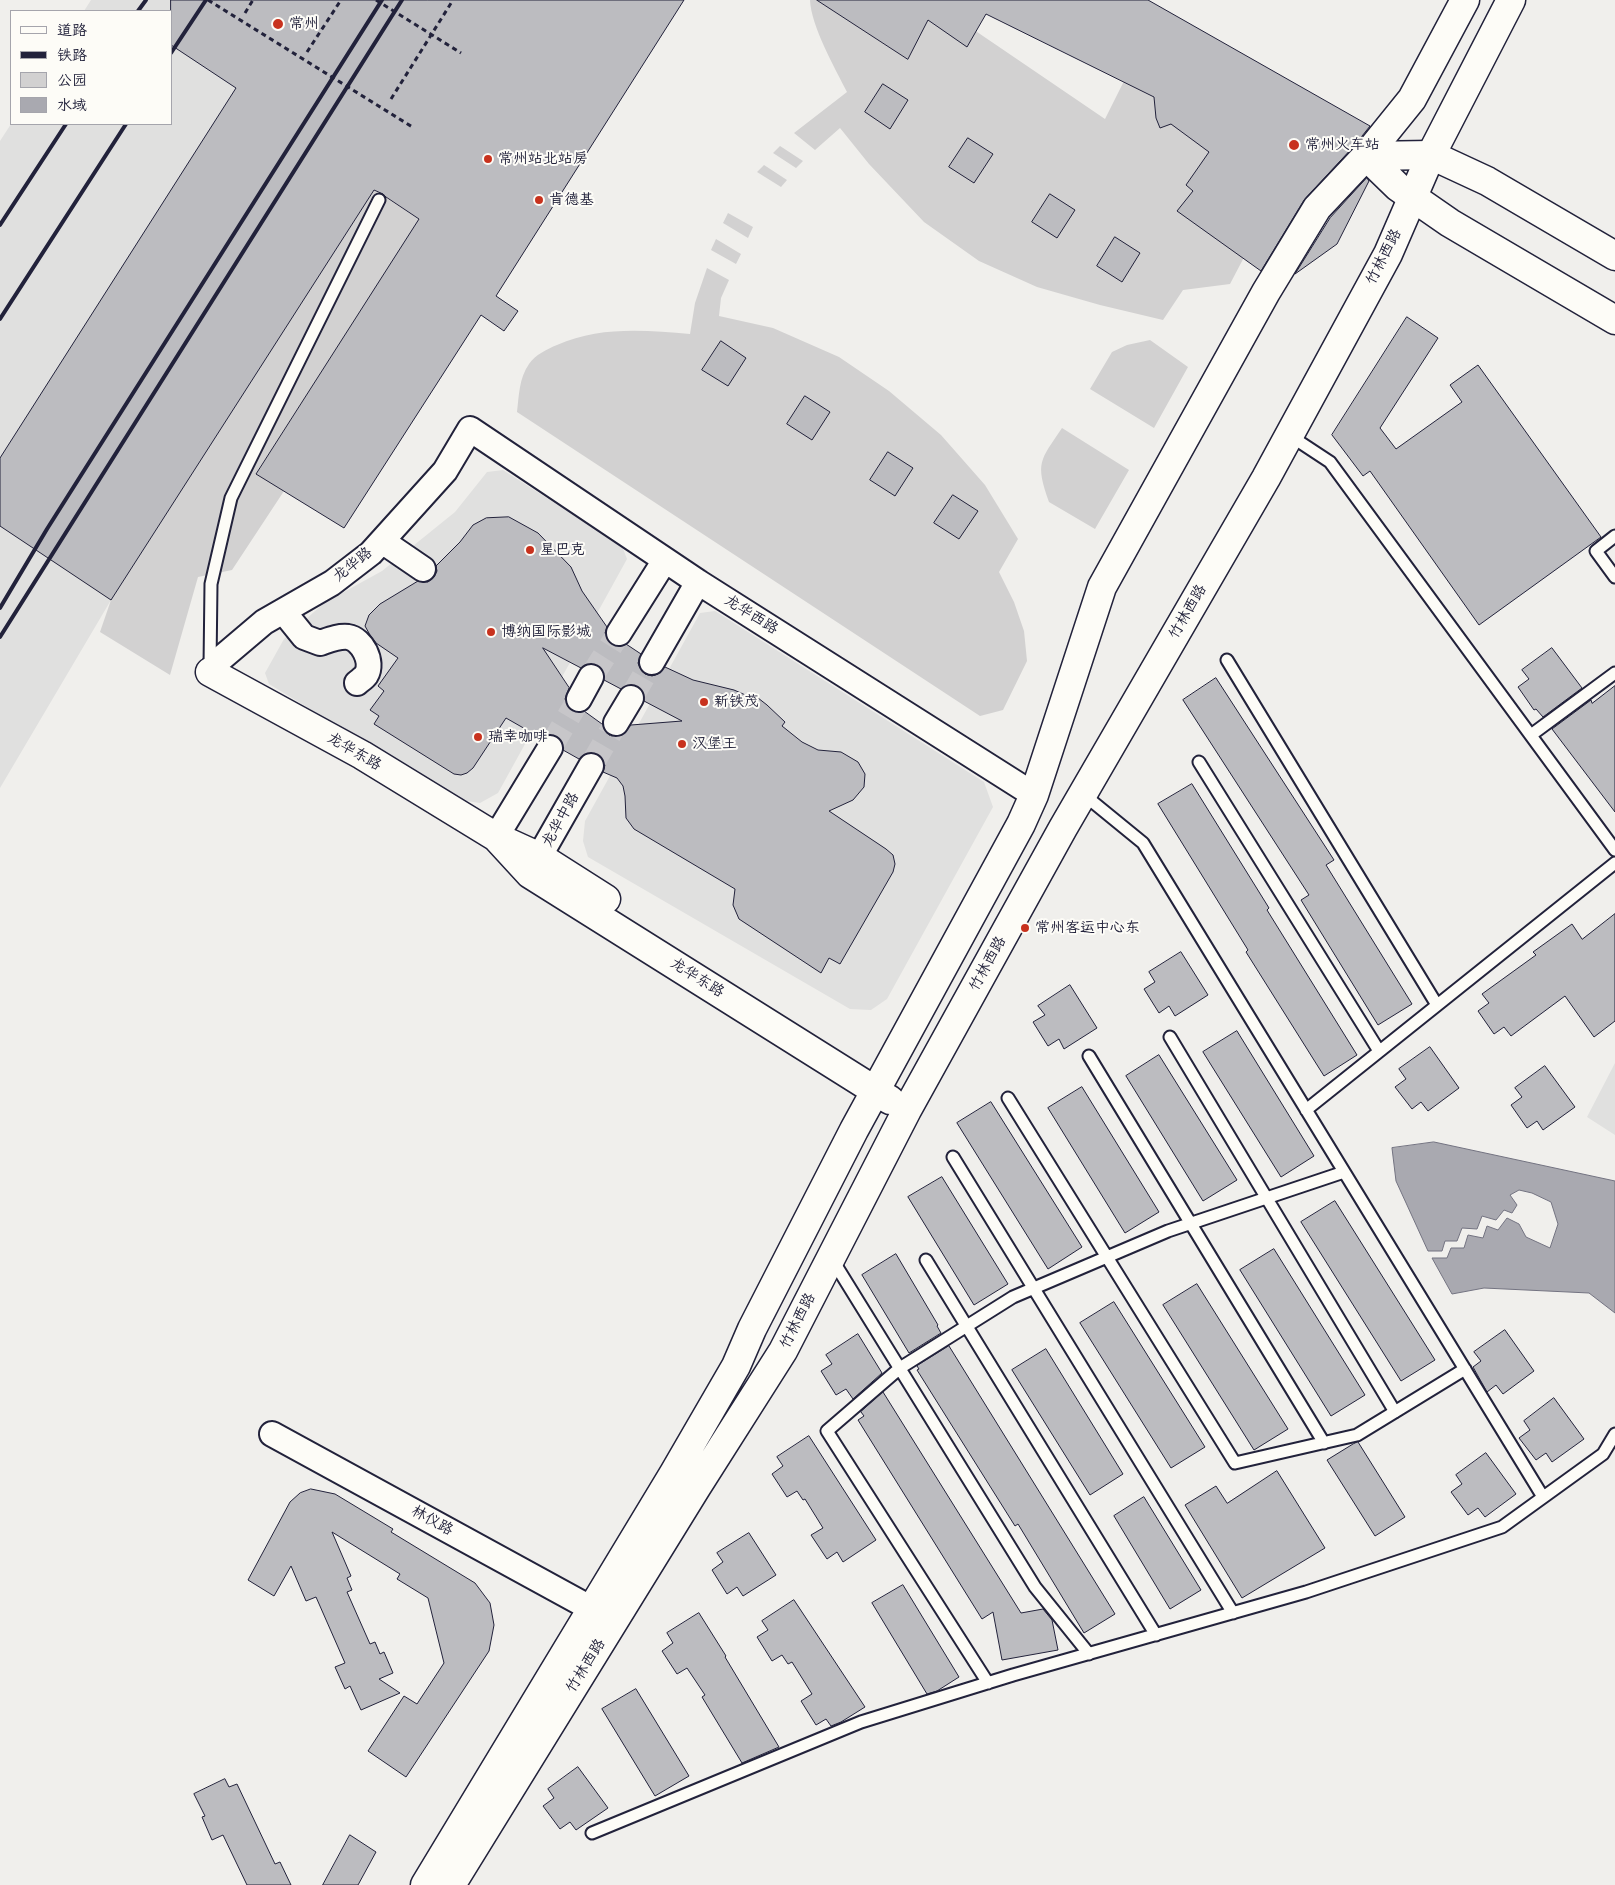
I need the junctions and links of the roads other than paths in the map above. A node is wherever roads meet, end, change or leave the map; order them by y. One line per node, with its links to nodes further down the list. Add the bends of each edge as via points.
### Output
1 (1466, 0): 4 (main road, 竹林西路, via 1412,99)
2 (1511, 0): 3 (main road, 竹林西路)
3 (1431, 155): 4 (main road); 5 (main road, 竹林西路); 7 (main road, via 1487,181)
4 (1366, 156): 5 (main road); 33 (main road, 竹林西路, via 1317,208 1266,292 1102,587)
5 (1405, 193): 8 (main road); 10 (main road, 竹林西路, via 1388,254)
6 (379, 200): 21 (lane, via 231,498 211,584)
7 (1615, 256)
8 (1615, 320)
9 (470, 429): 12 (street, 龙华路, via 445,471); 13 (street, 龙华西路)
10 (1289, 435): 28 (lane, via 1330,462); 32 (main road, 竹林西路)
11 (1615, 536): 15 (lane, via 1596,551)
12 (382, 540): 14 (street); 17 (street, 龙华路, via 371,553 332,583)
13 (665, 560): 16 (street, 龙华西路); 18 (street)
14 (422, 569)
15 (1615, 578)
16 (698, 582): 20 (street); 33 (street, 龙华西路)
17 (283, 611): 21 (street, 龙华路, via 264,622 218,661); 24 (street, via 304,637 320,643 349,637 363,647 369,662 366,675)
18 (619, 633)
19 (1227, 660): 38 (lane)
20 (652, 662)
21 (210, 672): 34 (main road, 龙华东路, via 362,755)
22 (1615, 673): 28 (lane)
23 (591, 677): 25 (street)
24 (357, 683)
25 (579, 698)
26 (631, 698): 27 (street)
27 (616, 723)
28 (1531, 735): 35 (lane)
29 (550, 748): 34 (street)
30 (1199, 762): 40 (lane)
31 (591, 766): 37 (street, 龙华中路)
32 (1083, 794): 44 (main road, 竹林西路); 45 (lane, via 1143,843)
33 (1034, 795): 42 (main road, 竹林西路)
34 (496, 838): 37 (main road, 龙华东路)
35 (1615, 850)
36 (1615, 863): 38 (lane)
37 (535, 866): 42 (main road, 龙华东路)
38 (1437, 1005): 40 (lane)
39 (1170, 1038): 48 (lane)
40 (1379, 1051): 45 (lane)
41 (1089, 1056): 49 (lane)
42 (879, 1084): 44 (main road, 龙华东路); 62 (main road, 竹林西路, via 736,1366)
43 (1008, 1098): 51 (lane)
44 (911, 1103): 50 (main road, 竹林西路)
45 (1306, 1110): 47 (lane)
46 (952, 1157): 53 (lane)
47 (1344, 1172): 48 (lane); 56 (lane)
48 (1266, 1198): 49 (lane); 57 (lane)
49 (1190, 1224): 51 (lane); 60 (lane)
50 (831, 1257): 55 (lane); 69 (main road, 竹林西路, via 783,1351)
51 (1107, 1257): 53 (lane); 60 (lane, via 1235,1463)
52 (926, 1260): 54 (lane)
53 (1033, 1288): 54 (lane); 63 (lane)
54 (966, 1326): 55 (lane); 64 (lane)
55 (900, 1368): 65 (lane, via 1035,1587); 66 (lane, via 827,1431)
56 (1465, 1369): 57 (lane); 61 (lane)
57 (1395, 1412): 60 (lane, via 1357,1435)
58 (272, 1434): 62 (street, 林仪路)
59 (1615, 1434): 61 (lane, via 1603,1454)
60 (1324, 1443)
61 (1544, 1497): 63 (lane, via 1502,1527)
62 (592, 1609): 68 (main road, 竹林西路)
63 (1233, 1613): 64 (lane)
64 (1156, 1635): 65 (lane)
65 (1090, 1654): 66 (lane)
66 (988, 1683): 67 (lane, via 861,1722)
67 (592, 1833)
68 (425, 1885)
69 (451, 1885)

